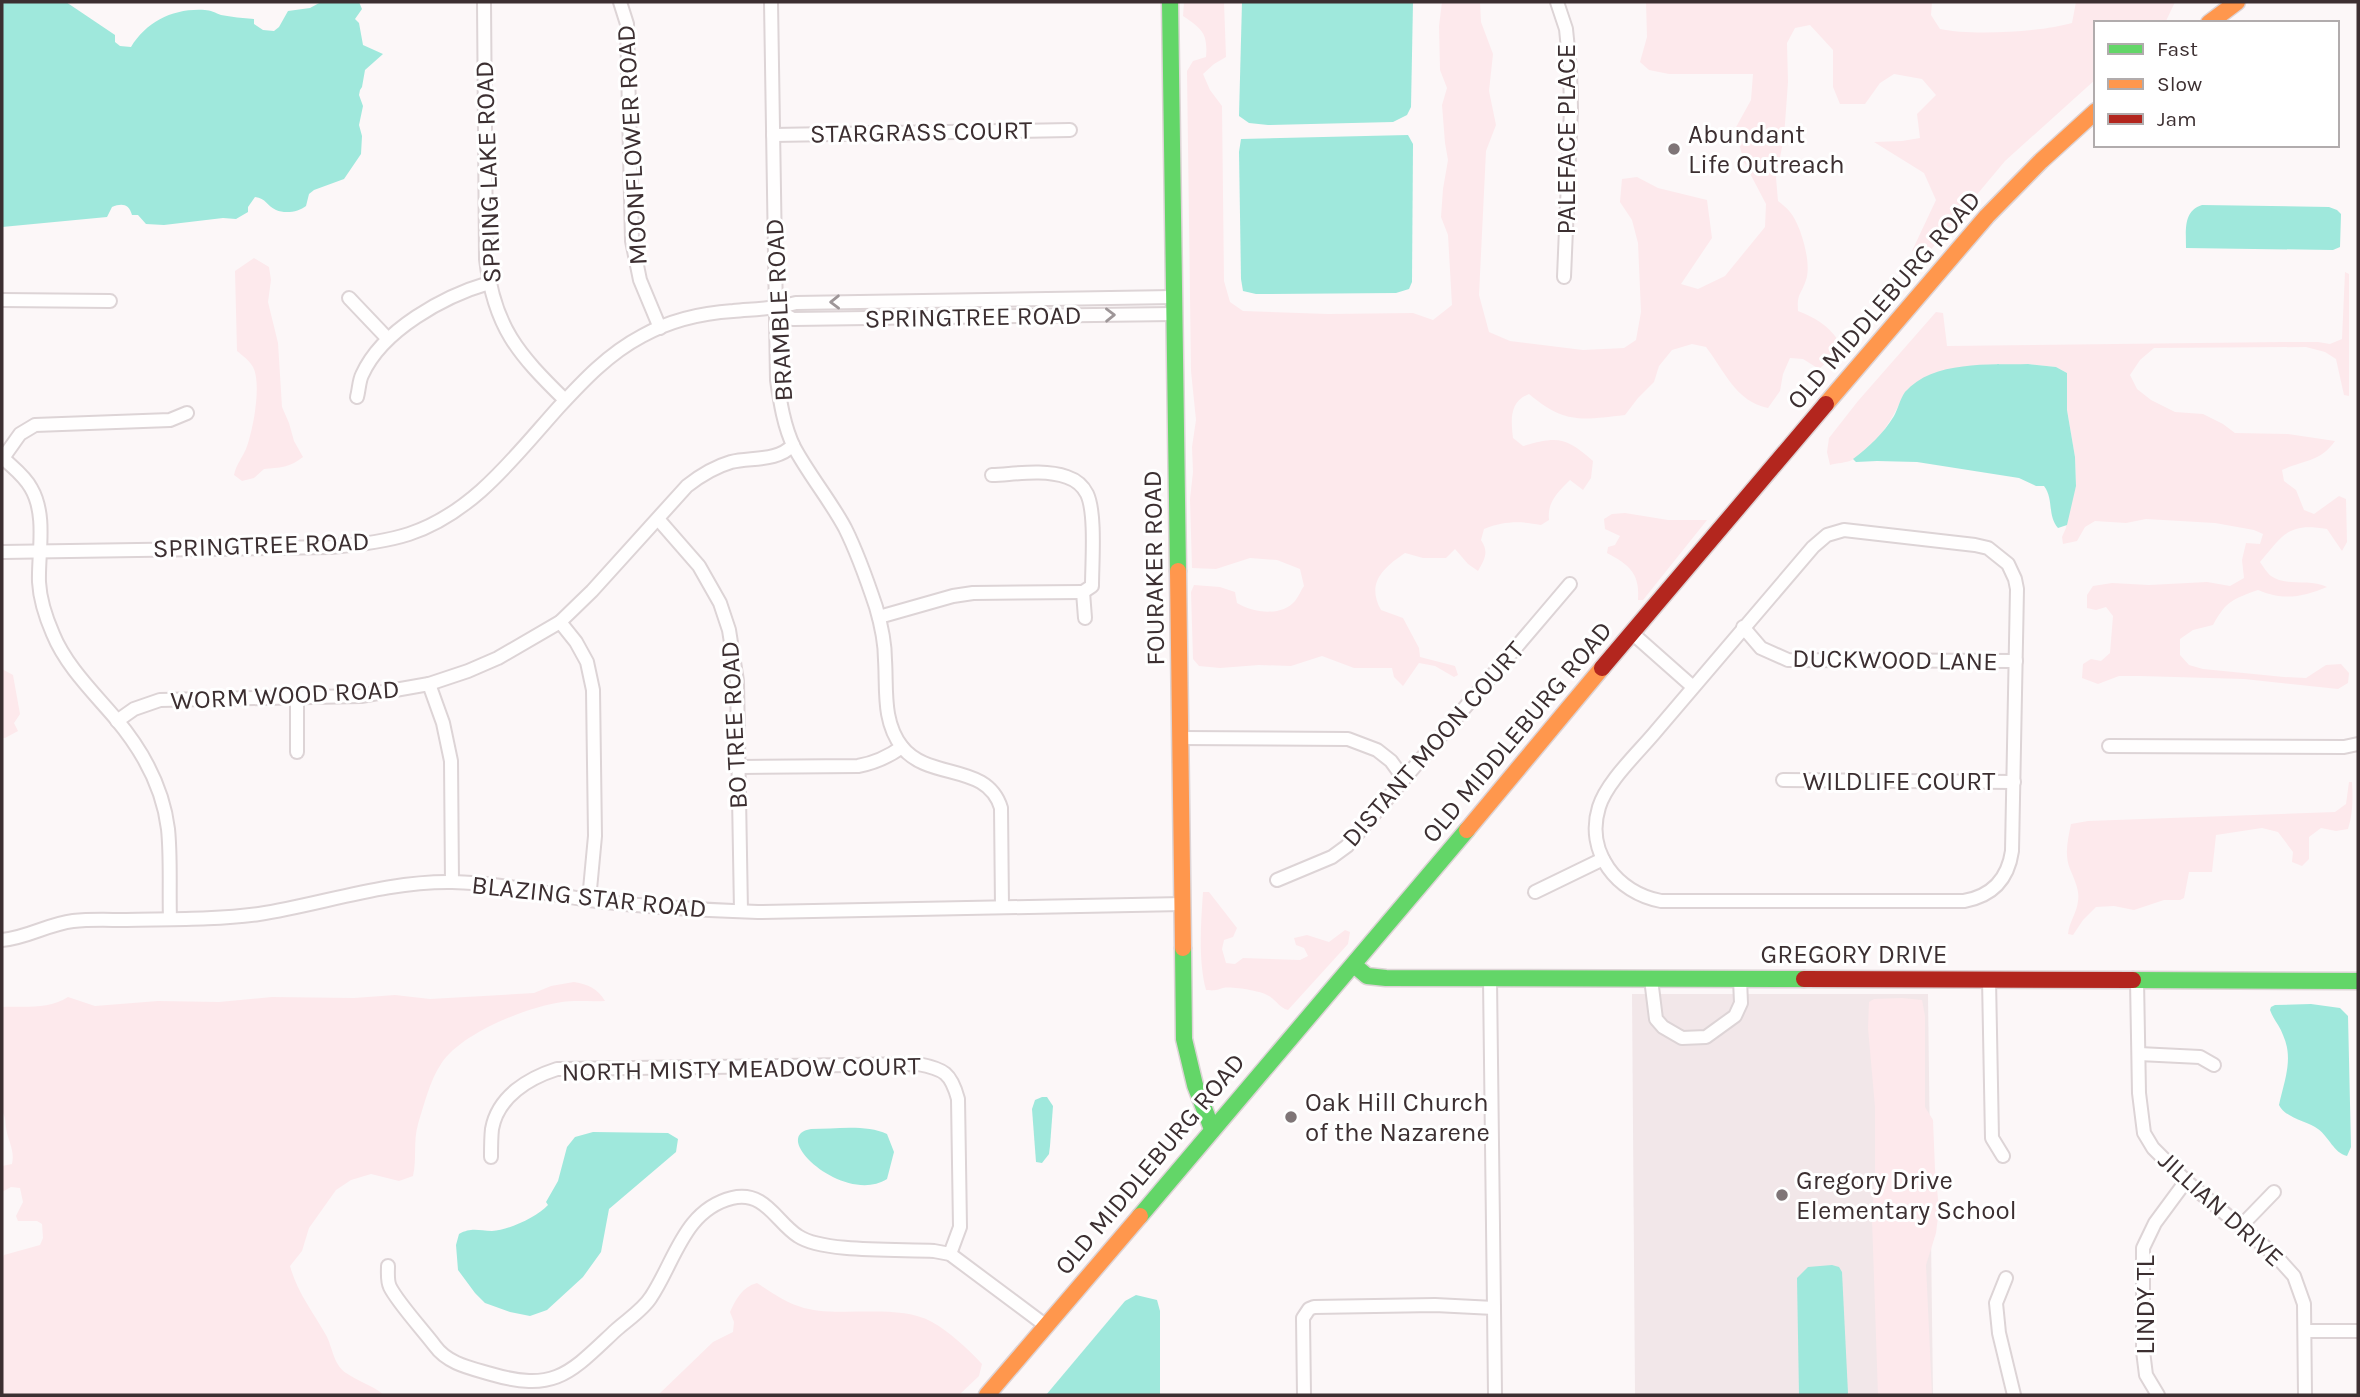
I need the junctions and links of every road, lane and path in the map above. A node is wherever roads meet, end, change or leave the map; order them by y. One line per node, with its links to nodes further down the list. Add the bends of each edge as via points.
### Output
1 (484, 2): 12 (street, SPRING LAKE ROAD)
2 (620, 2): 19 (street, MOONFLOWER ROAD, via 627,24 632,241 640,281)
3 (771, 2): 10 (street, BRAMBLE ROAD)
4 (1170, 2): 13 (main road, FOURAKER ROAD)
5 (1557, 2): 11 (street, PALEFACE PLACE, via 1566,29 1570,69)
6 (2237, 2): 7 (main road)
7 (2212, 21)
8 (2094, 113): 36 (main road, OLD MIDDLEBURG ROAD, via 1987,216)
9 (1070, 130): 10 (street, STARGRASS COURT)
10 (773, 135): 17 (street, BRAMBLE ROAD)
11 (1564, 277)
12 (489, 283): 20 (street, via 457,293); 22 (street, SPRING LAKE ROAD, via 510,339)
13 (1173, 297): 17 (street, SPRINGTREE ROAD, one-way to 17, via 796,303); 18 (main road, FOURAKER ROAD)
14 (349, 298): 20 (street)
15 (2, 300): 16 (street)
16 (110, 301)
17 (775, 309): 18 (street, SPRINGTREE ROAD, one-way to 18, via 793,319); 19 (street, SPRINGTREE ROAD, via 704,314); 24 (street, BRAMBLE ROAD, via 780,403)
18 (1174, 314): 42 (main road, FOURAKER ROAD)
19 (660, 328): 22 (street, SPRINGTREE ROAD, via 611,355)
20 (388, 339): 21 (street, via 362,376)
21 (357, 397)
22 (565, 400): 29 (street, SPRINGTREE ROAD, via 484,489 409,534 331,547)
23 (187, 413): 25 (street, via 170,420 35,425 20,434)
24 (793, 445): 27 (street, WORM WOOD ROAD, via 766,458 711,469 687,486); 32 (street, BRAMBLE ROAD, via 844,526 862,563)
25 (2, 458): 29 (street, via 20,473 37,501)
26 (992, 475): 31 (street, via 1048,473 1068,477 1083,488 1091,509 1092,586)
27 (658, 519): 34 (street, WORM WOOD ROAD); 49 (street, BO TREE ROAD, via 699,566 729,630 737,681)
28 (2, 552): 29 (street, SPRINGTREE ROAD)
29 (40, 552): 41 (street, via 43,607 60,649)
30 (1570, 584): 50 (street, DISTANT MOON COURT)
31 (1083, 592): 32 (street, via 973,593); 33 (street)
32 (879, 617): 45 (street, BRAMBLE ROAD, via 887,711)
33 (1085, 618)
34 (559, 622): 38 (street, WORM WOOD ROAD, via 498,658); 57 (street, via 587,662 593,690 595,836)
35 (1743, 628): 37 (street, DUCKWOOD LANE, via 1760,648 1788,660); 37 (street, via 1813,547 1826,536 1853,530 1975,545 2001,556 2017,589); 39 (street)
36 (1632, 633): 39 (street); 63 (main road, OLD MIDDLEBURG ROAD)
37 (2016, 661): 52 (street)
38 (429, 684): 40 (street, WORM WOOD ROAD, via 361,696); 55 (street, via 451,761)
39 (1693, 687): 53 (street, via 1603,798 1596,828)
40 (297, 698): 41 (street, WORM WOOD ROAD, via 160,701 134,709); 47 (street)
41 (117, 721): 61 (street, via 140,751 165,811)
42 (1181, 738): 50 (street, via 1348,739 1377,750); 58 (main road, FOURAKER ROAD)
43 (2358, 744): 46 (street)
44 (2109, 746): 46 (street)
45 (902, 747): 49 (street, via 869,764); 59 (street, via 923,764 984,782 998,798)
46 (2344, 747): 48 (street)
47 (297, 752)
48 (2358, 752)
49 (739, 767): 60 (street, BO TREE ROAD)
50 (1404, 779): 54 (street, DISTANT MOON COURT, via 1341,851)
51 (1783, 780): 52 (street, WILDLIFE COURT)
52 (2014, 782): 53 (street, via 2010,865 1995,888 1964,901 1661,901 1622,885)
53 (1603, 859): 56 (street)
54 (1277, 880)
55 (452, 882): 57 (street, BLAZING STAR ROAD); 61 (street, BLAZING STAR ROAD, via 375,890 261,914)
56 (1535, 892)
57 (589, 900): 60 (street, BLAZING STAR ROAD)
58 (1182, 904): 59 (street, BLAZING STAR ROAD); 72 (main road, FOURAKER ROAD, via 1184,1040 1188,1066)
59 (1002, 907): 60 (street, BLAZING STAR ROAD)
60 (741, 911)
61 (170, 919): 62 (street, BLAZING STAR ROAD, via 73,921)
62 (2, 940)
63 (1354, 965): 64 (main road, GREGORY DRIVE, via 1367,975 1386,978); 72 (main road, OLD MIDDLEBURG ROAD)
64 (1490, 979): 65 (main road, GREGORY DRIVE); 81 (street)
65 (1651, 979): 66 (main road, GREGORY DRIVE); 66 (street, via 1657,1019 1682,1038 1706,1037 1735,1016 1741,1003)
66 (1740, 979): 67 (main road, GREGORY DRIVE)
67 (1989, 979): 68 (main road, GREGORY DRIVE); 73 (street, via 1992,1138)
68 (2137, 980): 69 (main road, GREGORY DRIVE); 70 (street, JILLIAN DRIVE)
69 (2358, 981)
70 (2139, 1054): 71 (street, via 2200,1057); 75 (street, JILLIAN DRIVE, via 2144,1133)
71 (2214, 1065)
72 (1212, 1129): 82 (main road, OLD MIDDLEBURG ROAD)
73 (2003, 1156)
74 (491, 1157): 78 (street, NORTH MISTY MEADOW COURT, via 492,1127 507,1098 535,1076 557,1069 918,1063 946,1073 958,1099 960,1227)
75 (2186, 1181): 77 (street, JILLIAN DRIVE); 89 (street, LINDY TL, via 2143,1248 2143,1350 2146,1375)
76 (2274, 1192): 77 (street)
77 (2241, 1226): 83 (street, JILLIAN DRIVE, via 2294,1276 2304,1304)
78 (950, 1254): 79 (street, via 817,1244 797,1236 766,1205 735,1198 706,1210 689,1225 650,1300 601,1345 562,1376 533,1382 458,1364 439,1352 389,1285); 82 (street)
79 (388, 1266)
80 (2006, 1278): 88 (street, via 1996,1303 1998,1333)
81 (1494, 1308): 86 (street, via 1309,1309 1303,1318); 87 (street)
82 (1045, 1325): 85 (main road, OLD MIDDLEBURG ROAD)
83 (2306, 1331): 84 (street); 90 (street, JILLIAN DRIVE)
84 (2358, 1331)
85 (987, 1395)
86 (1304, 1395)
87 (1495, 1395)
88 (2014, 1395)
89 (2158, 1395)
90 (2305, 1395)

